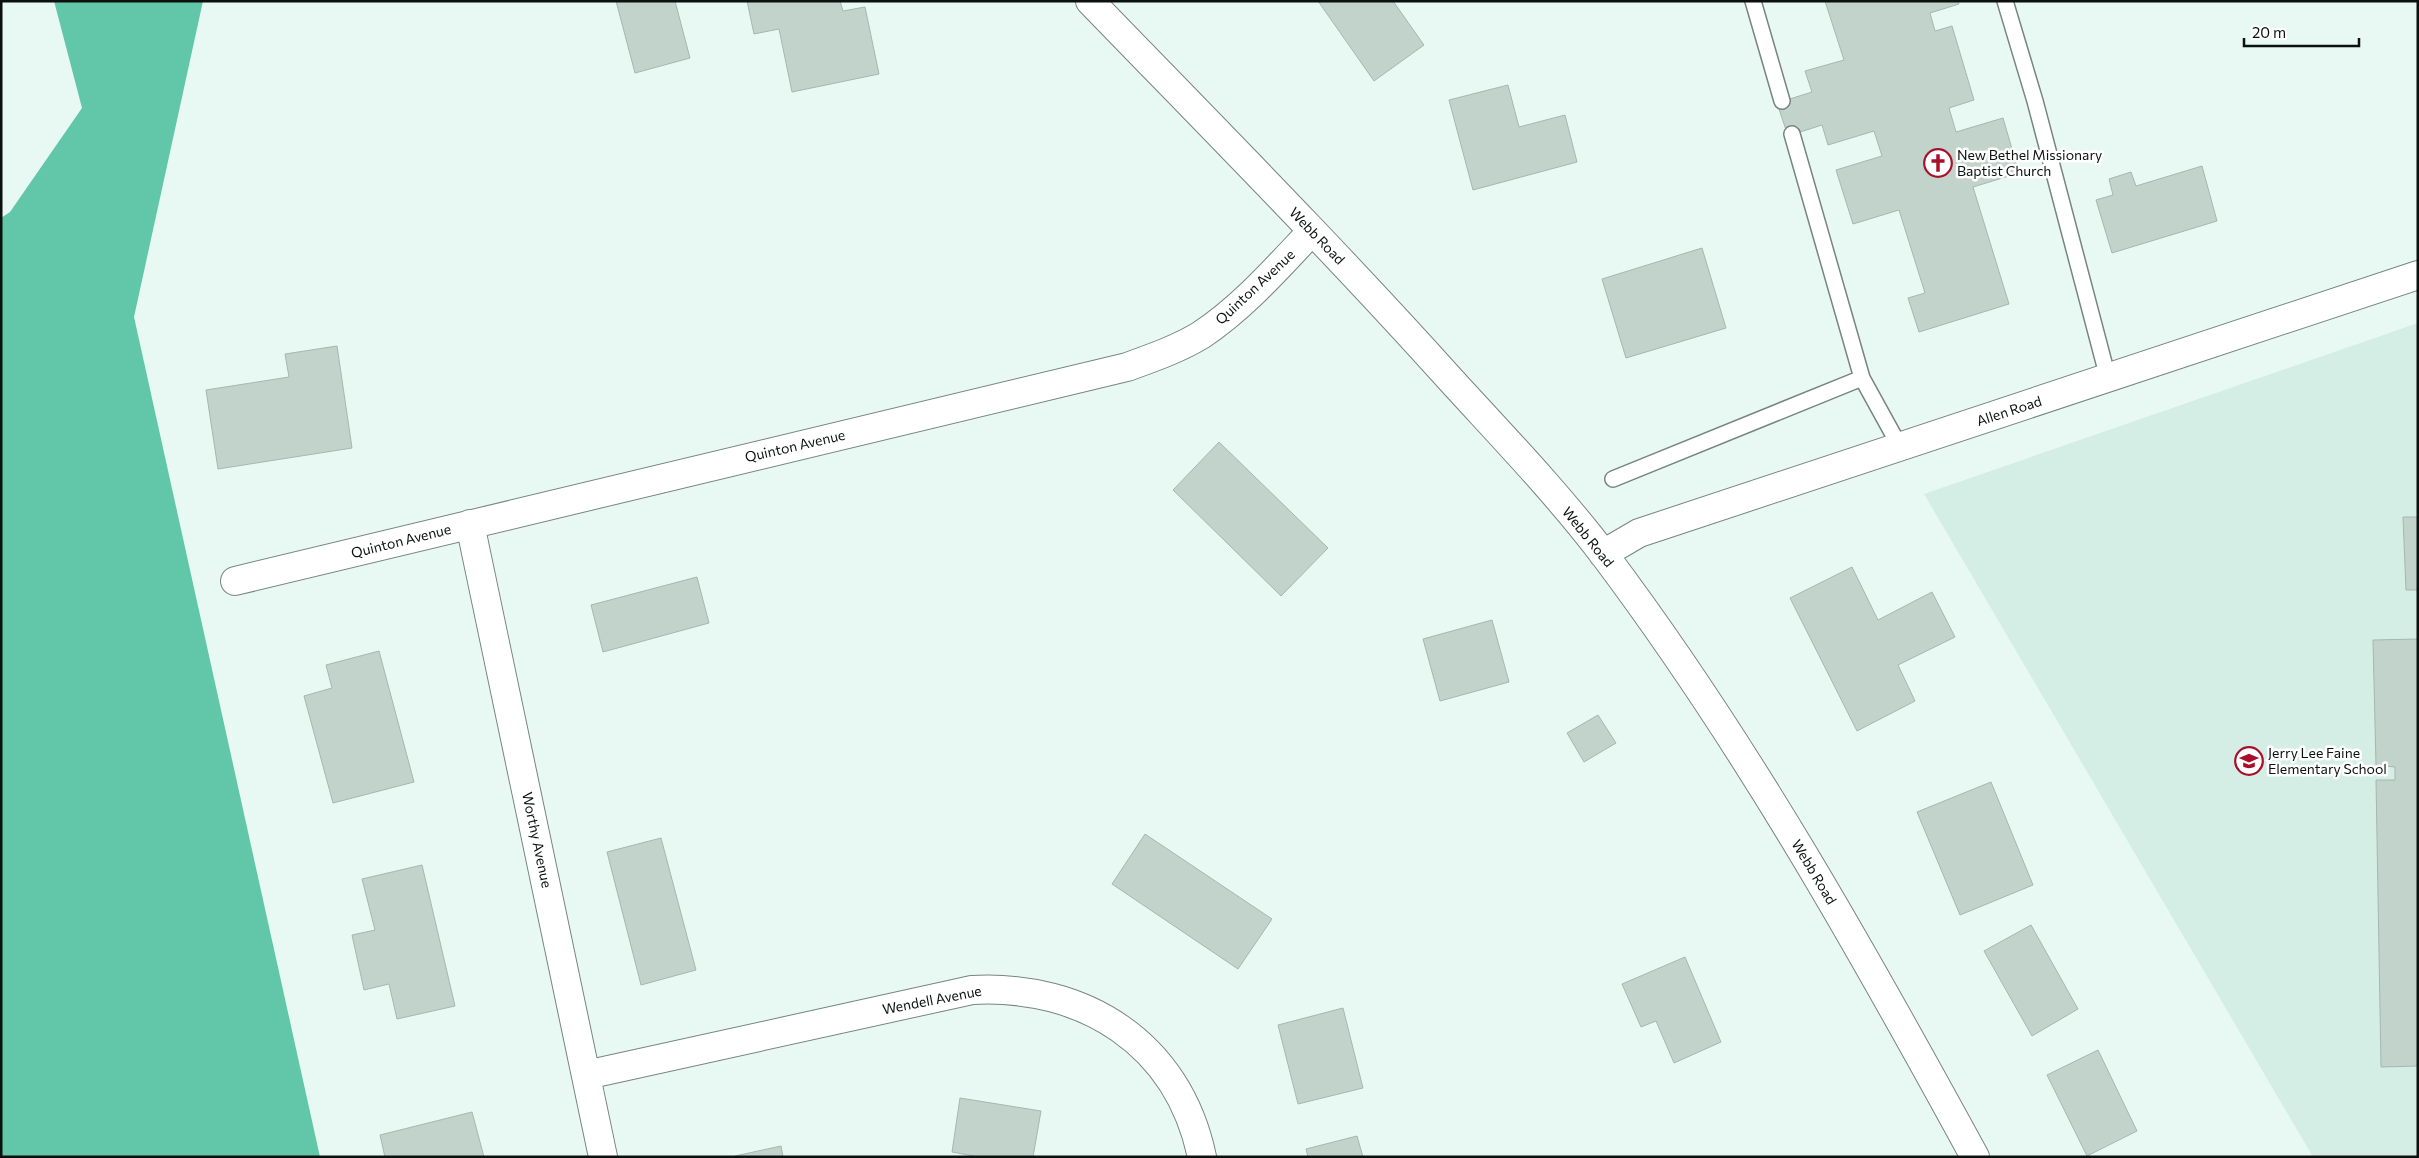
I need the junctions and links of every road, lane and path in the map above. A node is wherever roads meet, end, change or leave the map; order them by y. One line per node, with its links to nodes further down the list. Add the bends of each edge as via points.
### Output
1 (1090, 1): 6 (street, Webb Road)
2 (1753, 1): 4 (lane)
3 (2005, 1): 9 (lane, via 2038,111)
4 (1782, 102)
5 (1792, 134): 8 (lane)
6 (1312, 231): 12 (street, Quinton Avenue, via 1230,314 1199,336 1127,367); 13 (street, Webb Road, via 1520,455)
7 (2418, 275): 9 (street, Allen Road)
8 (1862, 378): 10 (lane); 11 (lane)
9 (2108, 378): 10 (street, Allen Road)
10 (1900, 447): 13 (street, Allen Road, via 1639,533)
11 (1613, 479)
12 (470, 524): 14 (street, Quinton Avenue); 15 (street, Worthy Avenue)
13 (1603, 554): 18 (street, Webb Road, via 1690,675 1764,789 1834,904)
14 (235, 581)
15 (586, 1075): 16 (street, Worthy Avenue); 17 (street, Wendell Avenue, via 972,990 1031,991 1088,1009 1137,1042 1176,1088 1190,1115)
16 (603, 1157)
17 (1202, 1157)
18 (1975, 1157)

